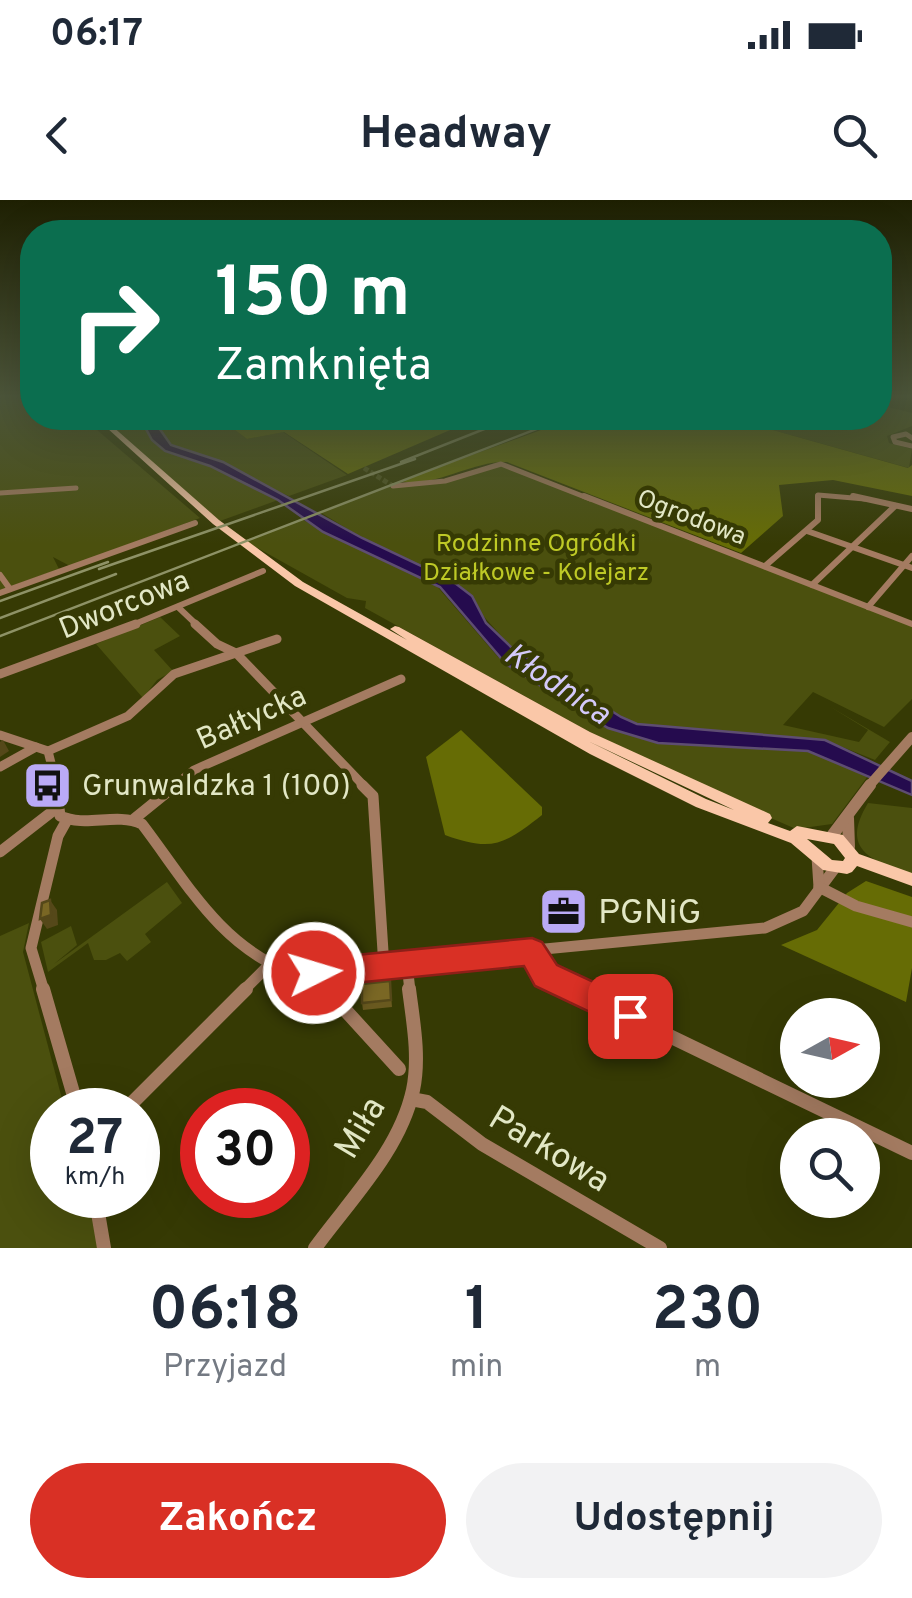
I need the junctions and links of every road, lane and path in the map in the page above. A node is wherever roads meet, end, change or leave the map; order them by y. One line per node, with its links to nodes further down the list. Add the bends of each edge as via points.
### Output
1 (121, 446): 8 (main road)
2 (130, 446): 8 (main road)
3 (395, 486): 13 (street, Ogrodowa, via 446,481 501,464)
4 (76, 488): 5 (street)
5 (0, 493)
6 (895, 506): 7 (street); 10 (street, via 824,494 816,499 818,520); 11 (street)
7 (912, 510)
8 (216, 522): 36 (main road, via 299,584 544,724 673,790)
9 (195, 523): 18 (street)
10 (808, 531): 11 (street); 13 (street)
11 (854, 547): 14 (street); 17 (street)
12 (912, 556): 14 (street)
13 (765, 566): 17 (street, Ogrodowa)
14 (908, 566): 21 (street)
15 (263, 570): 20 (street, Dworcowa)
16 (0, 575): 18 (street)
17 (812, 585): 21 (street, Ogrodowa)
18 (10, 589): 19 (street)
19 (0, 593)
20 (178, 607): 24 (street); 25 (street, Dworcowa)
21 (868, 607): 22 (street, Ogrodowa)
22 (912, 624)
23 (277, 639): 24 (street)
24 (236, 653): 27 (street); 31 (street, via 174,674 128,716)
25 (0, 674)
26 (400, 679): 27 (street, Bałtycka)
27 (304, 722): 35 (street, Bałtycka, via 190,772); 46 (street, via 373,796)
28 (0, 735): 30 (street)
29 (912, 737): 34 (street)
30 (36, 747): 31 (street); 32 (street)
31 (48, 751): 33 (street)
32 (0, 767)
33 (62, 814): 35 (street); 37 (street, via 27,829); 49 (street, via 30,948)
34 (848, 818): 36 (street); 38 (street)
35 (134, 819): 45 (street, via 216,923)
36 (820, 846): 38 (main road); 38 (main road); 40 (street)
37 (0, 852)
38 (848, 859): 39 (main road); 40 (street); 41 (main road)
39 (912, 880)
40 (819, 887): 42 (street); 43 (street, via 803,911 765,928)
41 (912, 890)
42 (912, 922)
43 (532, 952): 44 (street); 52 (street, via 546,976)
44 (408, 964): 46 (street); 51 (street, Miła)
45 (268, 966): 47 (street); 50 (street)
46 (384, 967): 47 (street)
47 (319, 973): 48 (street)
48 (399, 1068)
49 (71, 1088)
50 (146, 1088)
51 (411, 1099): 55 (street, Miła); 56 (street, Parkowa, via 427,1102 482,1144)
52 (912, 1153)
53 (99, 1218): 54 (street)
54 (104, 1248)
55 (315, 1248)
56 (660, 1248)

